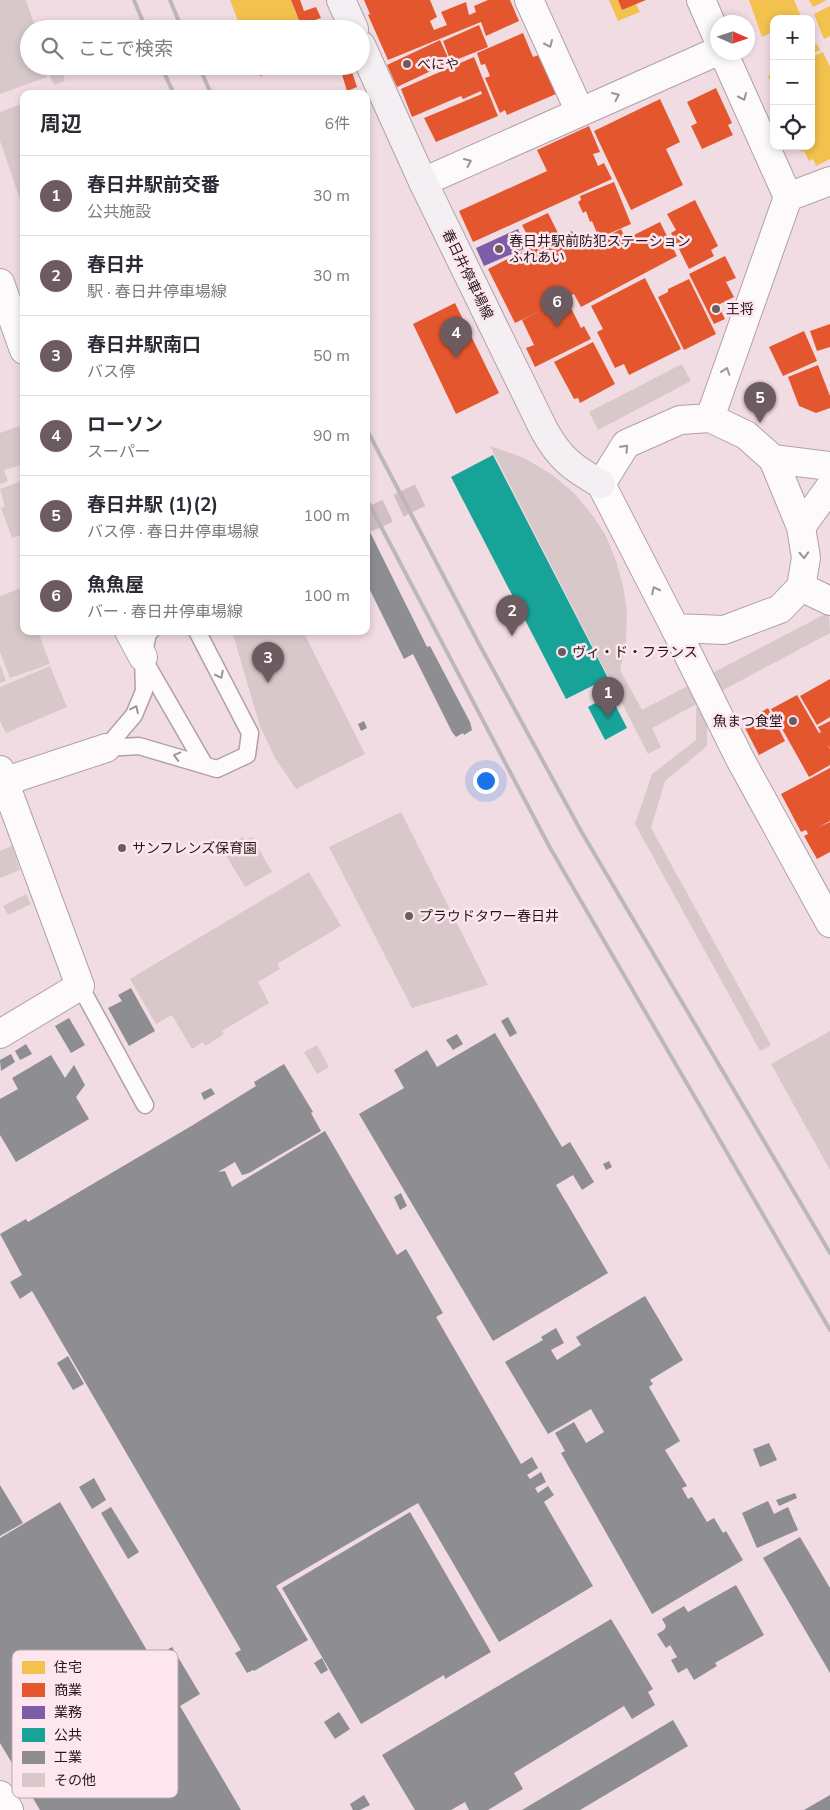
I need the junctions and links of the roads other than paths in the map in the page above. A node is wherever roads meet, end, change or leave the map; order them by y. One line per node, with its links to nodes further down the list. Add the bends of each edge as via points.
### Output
1 (341, 0): 4 (main road)
2 (529, 0): 9 (street, one-way to 9)
3 (701, 0): 5 (street)
4 (350, 20)
5 (710, 21)
6 (710, 55): 9 (street, one-way to 6)
7 (728, 60): 12 (street, one-way to 12)
8 (370, 64): 11 (main road, 春日井停車場線)
9 (580, 112): 11 (street, one-way to 9)
10 (830, 181): 12 (street)
11 (423, 182): 18 (main road, 春日井停車場線, via 552,445 572,468)
12 (788, 197): 15 (street, one-way to 12)
13 (0, 283): 14 (street)
14 (20, 339)
15 (710, 418): 16 (street, via 746,435); 18 (street, one-way to 15, via 626,444 680,420)
16 (773, 459): 17 (street); 20 (street)
17 (830, 466)
18 (601, 484): 23 (street, one-way to 18)
19 (830, 487): 20 (street)
20 (801, 527): 21 (street, one-way to 21, via 806,558)
21 (801, 587): 22 (street); 23 (street, via 780,609 724,630)
22 (830, 601)
23 (675, 628): 31 (street, via 740,759)
24 (131, 635): 27 (street)
25 (148, 635): 27 (lane)
26 (199, 635): 29 (lane, one-way to 29, via 250,733 247,755 217,769)
27 (142, 657): 28 (lane, one-way to 27, via 134,715 144,691); 29 (lane)
28 (106, 748): 29 (lane, one-way to 28, via 139,746); 30 (street)
29 (204, 764)
30 (1, 778): 32 (street)
31 (829, 920)
32 (80, 986): 33 (street); 34 (lane)
33 (0, 1034)
34 (145, 1104)
35 (0, 1795): 36 (street)
36 (9, 1810)

